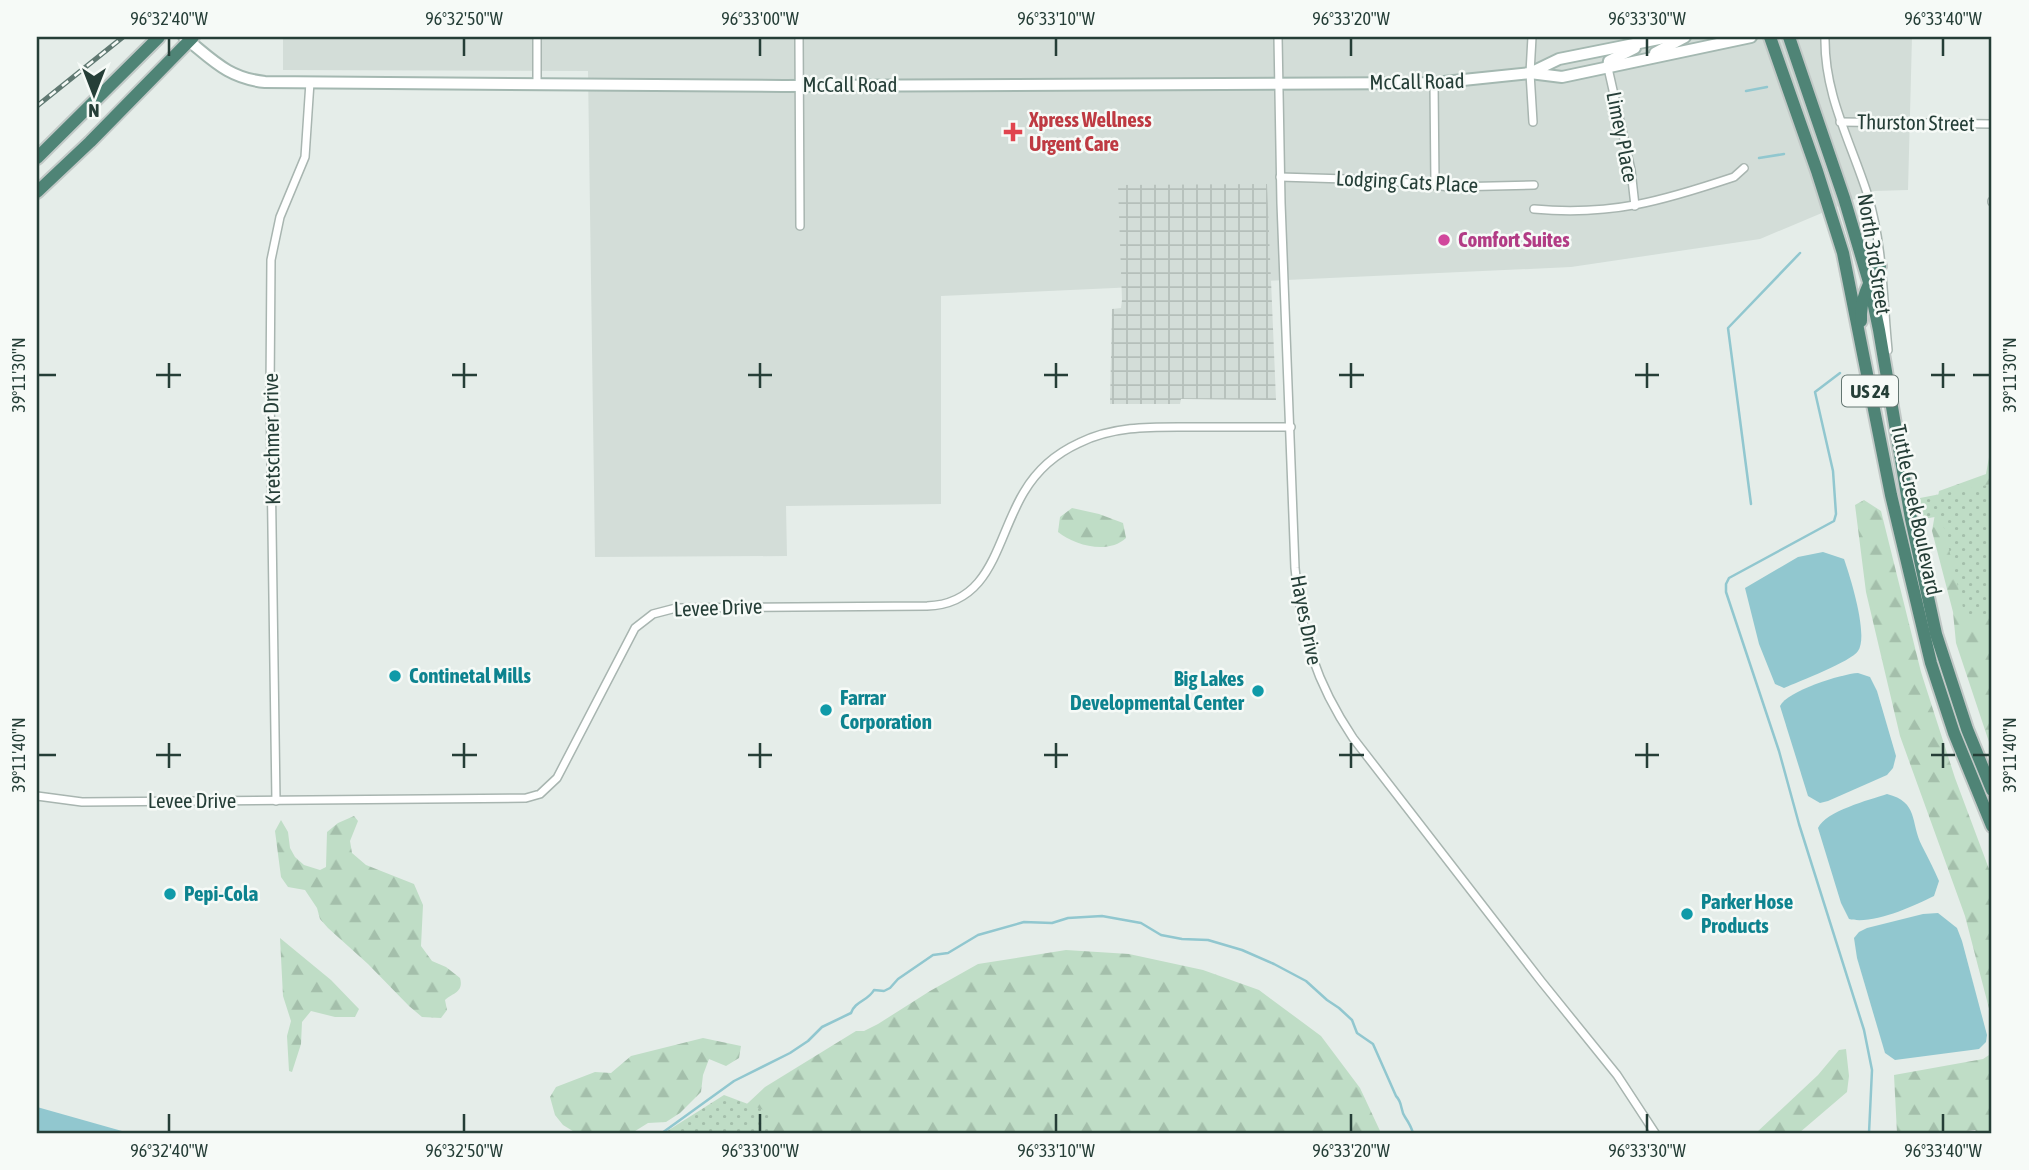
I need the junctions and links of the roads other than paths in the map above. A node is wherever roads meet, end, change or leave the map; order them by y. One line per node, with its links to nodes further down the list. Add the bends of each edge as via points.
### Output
1 (159, 37): 25 (highway)
2 (537, 37): 18 (street)
3 (799, 37): 21 (street)
4 (1278, 37): 19 (street, Hayes Drive)
5 (1532, 37): 16 (street)
6 (1669, 37): 13 (main road, McCall Road)
7 (1685, 37): 14 (main road)
8 (1751, 37): 14 (main road, McCall Road)
9 (1770, 37): 36 (highway, Tuttle Creek Boulevard / US 24, via 1839,240)
10 (1789, 37): 35 (highway, Tuttle Creek Boulevard / US 24)
11 (1825, 37): 23 (street, North 3rd Street, via 1829,88)
12 (189, 38): 17 (main road, McCall Road, via 233,75 249,80); 30 (highway)
13 (1648, 41): 15 (main road, via 1609,61); 16 (main road, McCall Road, via 1559,59)
14 (1643, 60): 15 (main road, McCall Road)
15 (1608, 68): 16 (main road, McCall Road, via 1562,77); 31 (street, Limey Place)
16 (1530, 73): 20 (main road, McCall Road); 22 (street)
17 (310, 82): 18 (main road, McCall Road); 41 (street, Kretschmer Drive, via 305,157 280,217 271,260)
18 (537, 82): 21 (main road, McCall Road)
19 (1278, 83): 20 (main road, McCall Road); 21 (main road, McCall Road); 27 (street, Hayes Drive)
20 (1434, 83): 28 (street)
21 (800, 85): 33 (street)
22 (1533, 122)
23 (1840, 122): 24 (street, Thurston Street); 34 (street, North 3rd Street, via 1868,197)
24 (1992, 124)
25 (37, 158)
26 (1744, 168): 31 (street, via 1734,177)
27 (1280, 177): 28 (street, Lodging Cats Place); 38 (street, Hayes Drive)
28 (1435, 184): 29 (street, Lodging Cats Place)
29 (1534, 186)
30 (37, 192)
31 (1635, 206): 32 (street, via 1566,212)
32 (1534, 209)
33 (800, 226)
34 (1880, 266): 35 (highway); 37 (street, North 3rd Street)
35 (1869, 282): 36 (highway, via 1861,315); 37 (highway, Tuttle Creek Boulevard / US 24)
36 (1862, 351): 42 (highway, Tuttle Creek Boulevard / US 24, via 1931,663)
37 (1890, 393): 39 (highway, Tuttle Creek Boulevard / US 24, via 1936,634)
38 (1291, 427): 41 (street, Levee Drive, via 1138,428 1079,442 1043,466 1023,493 979,584 958,601 941,606 676,608 653,614 635,628 557,778 540,794 501,799); 43 (street, Hayes Drive, via 1295,568 1302,624 1316,672 1338,716 1616,1075)
39 (1992, 790)
40 (37, 796): 41 (street, Levee Drive, via 82,802)
41 (276, 801)
42 (1992, 826)
43 (1655, 1133)

